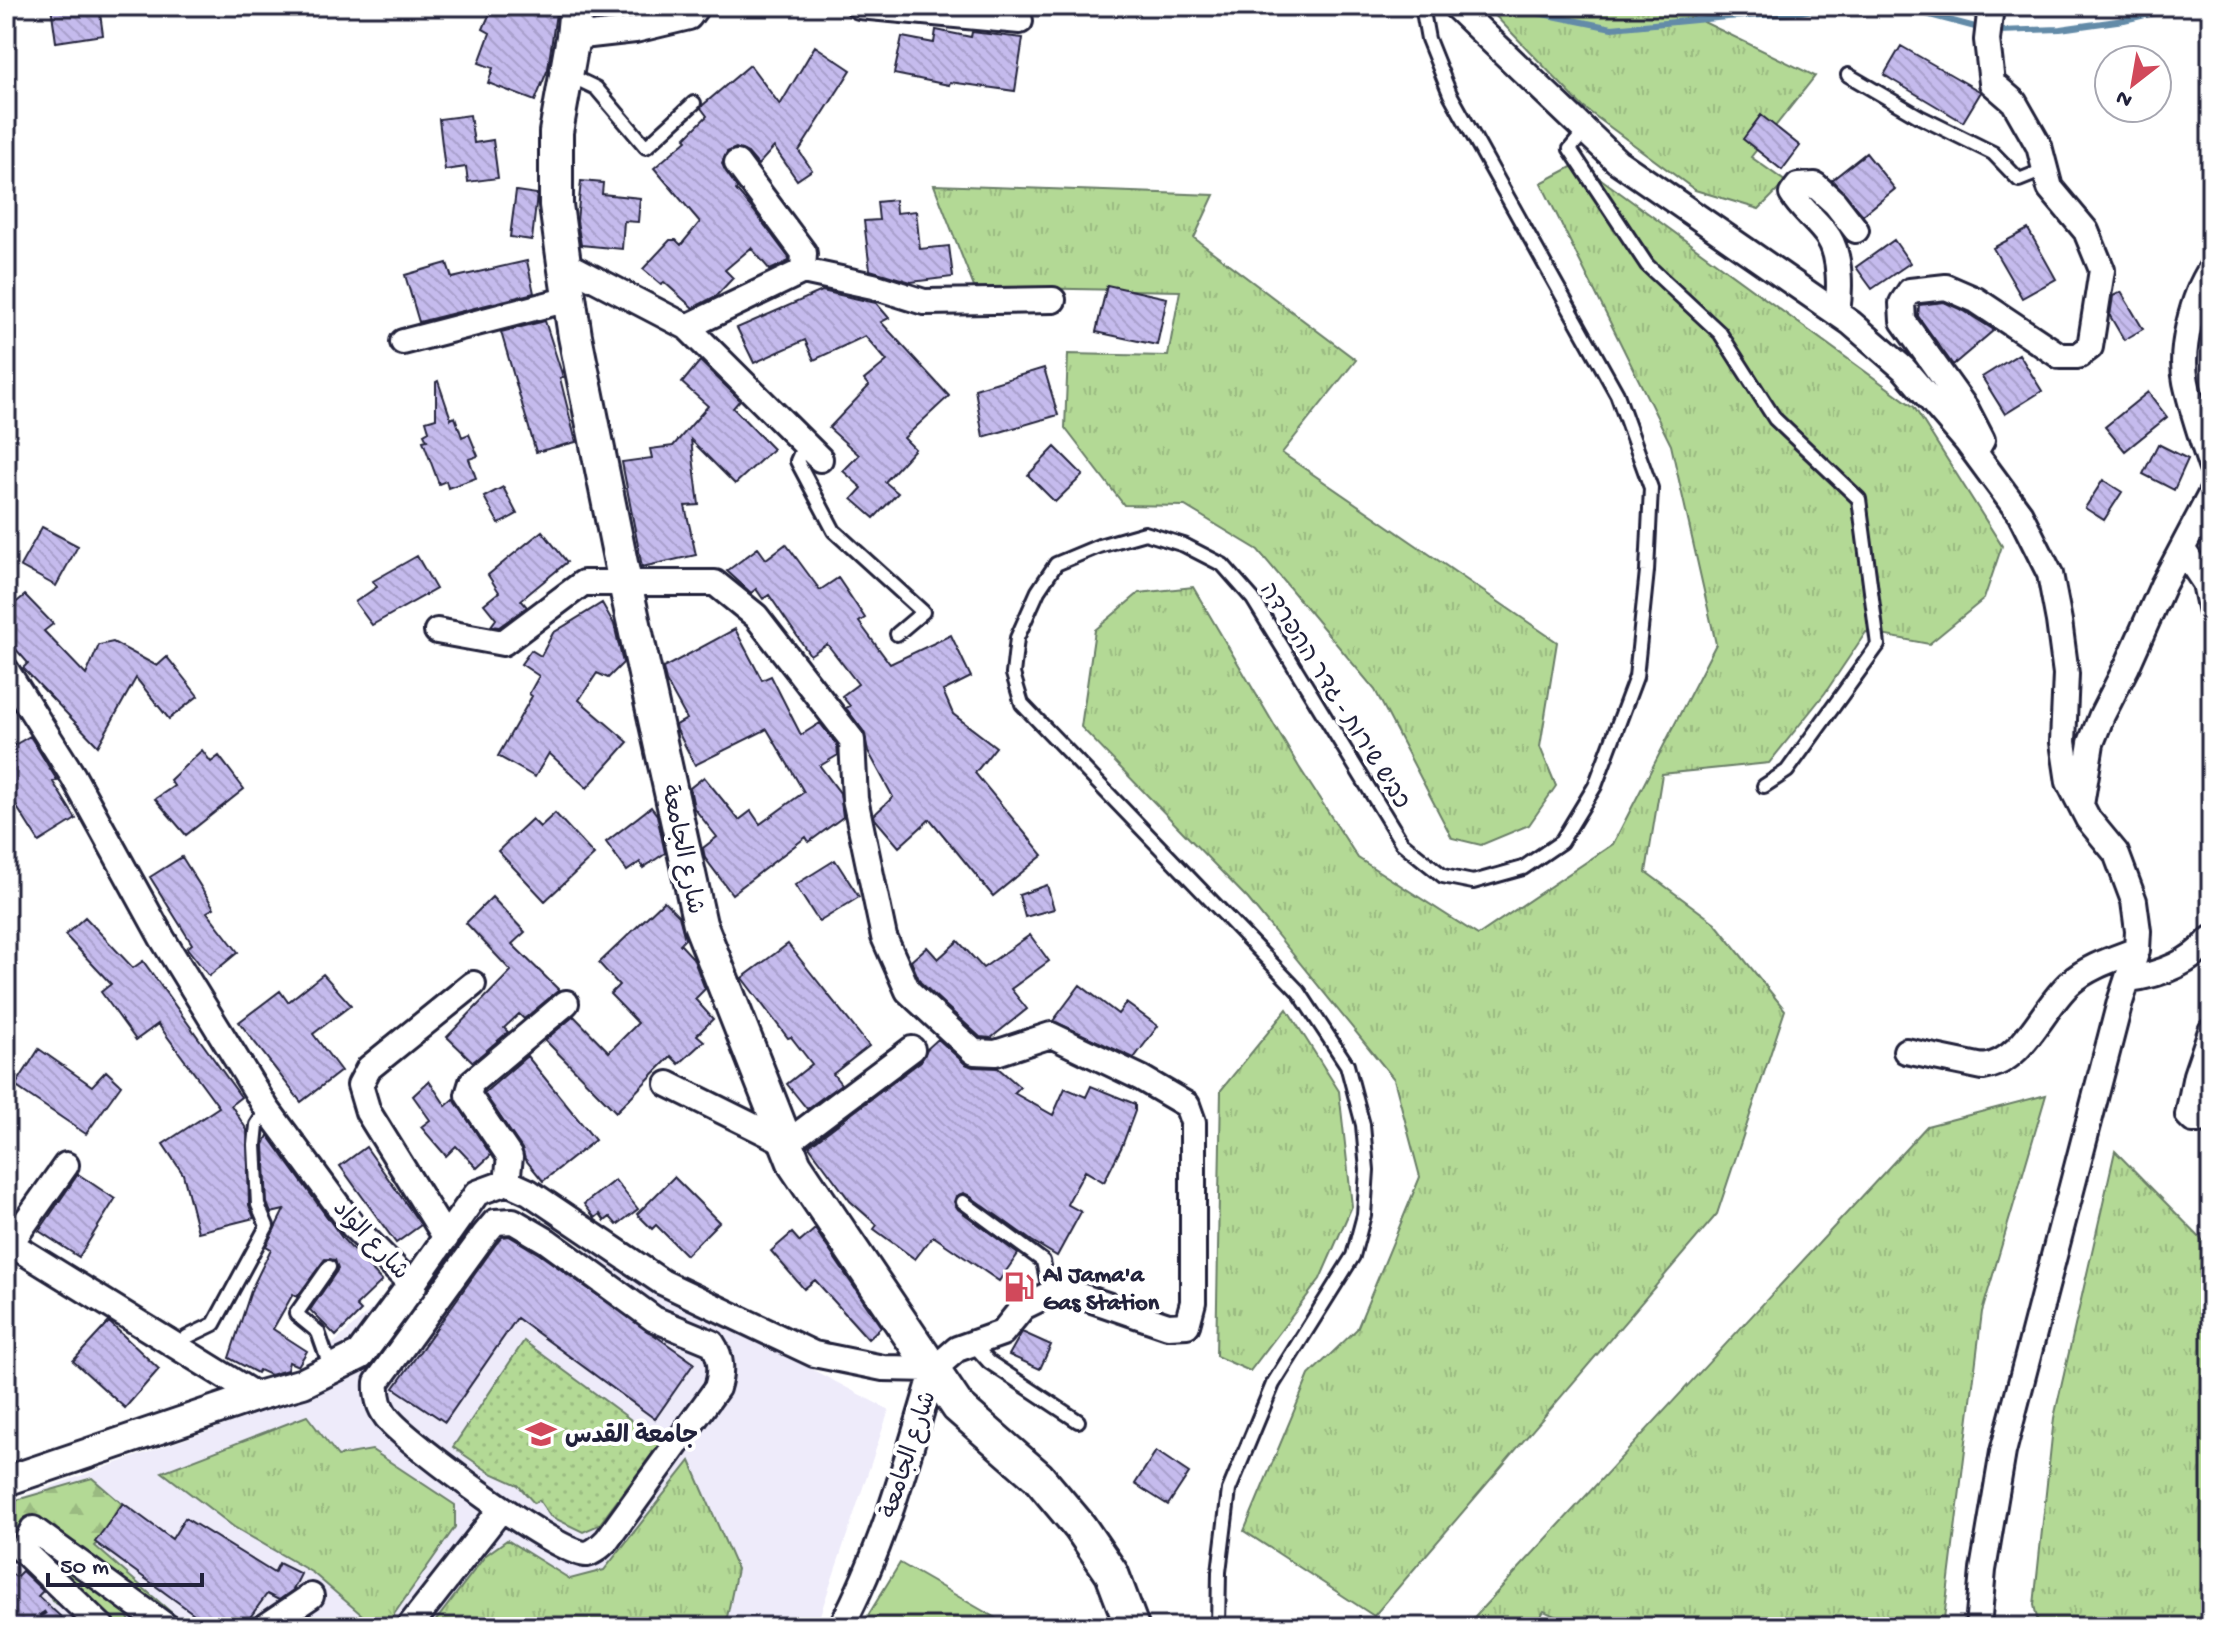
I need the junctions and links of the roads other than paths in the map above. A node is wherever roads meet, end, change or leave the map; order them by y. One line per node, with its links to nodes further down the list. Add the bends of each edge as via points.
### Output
1 (697, 6): 7 (street, via 689,17 635,30)
2 (859, 6): 6 (street)
3 (1422, 6): 71 (lane, כביש שירות - גדר ההפרדה, via 1428,39 1450,94 1617,394 1651,488 1636,677 1595,786 1561,842 1523,868 1473,882 1443,876 1402,843 1253,599 1223,565 1184,545 1145,533 1056,564 1017,638 1013,674 1022,704 1299,992 1347,1065 1363,1125 1364,1215 1353,1256 1273,1384 1229,1490)
4 (1455, 6): 11 (street)
5 (1991, 6): 13 (street, via 1987,40 1992,83 2014,102 2039,146)
6 (1020, 21)
7 (574, 22): 8 (main road, شارع الجامعة)
8 (566, 74): 10 (lane, via 596,88 646,147); 15 (main road, شارع الجامعة, via 556,132 556,205)
9 (1848, 75): 13 (lane, via 1993,153 2019,180)
10 (694, 103)
11 (1585, 131): 20 (street, via 1617,161); 33 (lane, via 1570,149 1647,265 1720,333 1775,419 1859,499 1878,645 1787,771)
12 (737, 163): 17 (street, via 804,253)
13 (2044, 170): 24 (street, via 2050,188 2086,231 2102,270 2090,347 2078,356 2060,356 1976,300 1946,287 1910,291 1902,303 1903,321 1982,440)
14 (1856, 230): 20 (street, via 1815,185 1798,186 1792,194 1830,239 1841,286)
15 (564, 263): 18 (main road, شارع الجامعة); 21 (street)
16 (2211, 269): 25 (street, via 2186,339 2185,379)
17 (803, 271): 19 (street, via 924,302); 21 (street)
18 (569, 299): 22 (street); 28 (main road, شارع الجامعة)
19 (1053, 300)
20 (1837, 313): 24 (street, via 1904,369)
21 (687, 327): 23 (street)
22 (403, 342)
23 (812, 451): 31 (lane, via 797,461 834,531 923,612)
24 (1975, 452): 34 (street, via 2020,514 2050,574 2066,674 2063,742 2069,782)
25 (2211, 466)
26 (2211, 494): 27 (street)
27 (2183, 550): 29 (street, via 2205,583); 34 (street, via 2102,715 2091,743)
28 (625, 583): 30 (street, via 583,583 503,643); 46 (main road, شارع الجامعة, via 700,924); 54 (street, via 715,583 756,616 852,740 855,799 884,937 908,991 974,1052 996,1053 1051,1035 1187,1105 1193,1122 1193,1302 1187,1325 1168,1326 1060,1289)
29 (2211, 612)
30 (437, 631)
31 (897, 634)
32 (6, 670): 44 (street, شارع الواد)
33 (1764, 786)
34 (2081, 805): 36 (street, via 2116,853 2134,901)
35 (2211, 939): 37 (street, via 2176,967)
36 (2137, 950): 37 (street); 42 (street, via 2090,969 2069,984 2017,1048 1991,1066)
37 (2128, 979): 72 (street, via 2003,1452)
38 (473, 984): 50 (street, via 369,1068 360,1085 368,1112)
39 (566, 1003): 48 (street, via 472,1082 468,1095 510,1157)
40 (2211, 1031): 45 (street, via 2188,1115 2200,1120)
41 (912, 1049): 46 (street)
42 (1906, 1051)
43 (668, 1084): 46 (street)
44 (267, 1109): 53 (street, شارع الواد, via 353,1226); 56 (lane, via 257,1125 255,1145 258,1205 267,1226 214,1324)
45 (2211, 1109)
46 (787, 1143): 58 (main road, شارع الجامعة, via 795,1165)
47 (66, 1165): 51 (street)
48 (507, 1182): 50 (street, شارع الواد, via 477,1193); 58 (street, via 662,1282 814,1354 883,1368)
49 (963, 1202): 54 (lane, via 1043,1261)
50 (446, 1238): 53 (street, شارع الواد)
51 (8, 1243): 56 (street)
52 (329, 1267): 57 (lane, via 296,1314 318,1332)
53 (412, 1285): 57 (street, via 360,1355)
54 (1050, 1294): 55 (street, via 1023,1307 1002,1333)
55 (972, 1343): 58 (street); 60 (lane, via 989,1362)
56 (175, 1348): 59 (street)
57 (331, 1369): 59 (street)
58 (934, 1369): 68 (street, شارع الجامعة, via 860,1592); 69 (main road, via 958,1407 1038,1477 1080,1527 1112,1574); 70 (main road, via 1047,1463 1082,1500 1127,1569)
59 (257, 1396): 61 (street)
60 (1078, 1421)
61 (6, 1481)
62 (502, 1508): 62 (street, via 565,1549 586,1554 598,1549 717,1388 722,1372 712,1343 654,1319 513,1221 495,1222 484,1235 377,1382 376,1399 390,1421); 67 (street)
63 (311, 1596): 66 (street)
64 (102, 1627): 65 (street, via 22,1550 33,1529)
65 (167, 1627)
66 (265, 1627)
67 (409, 1627)
68 (841, 1627)
69 (1132, 1627)
70 (1150, 1627)
71 (1218, 1627)
72 (1978, 1627)

